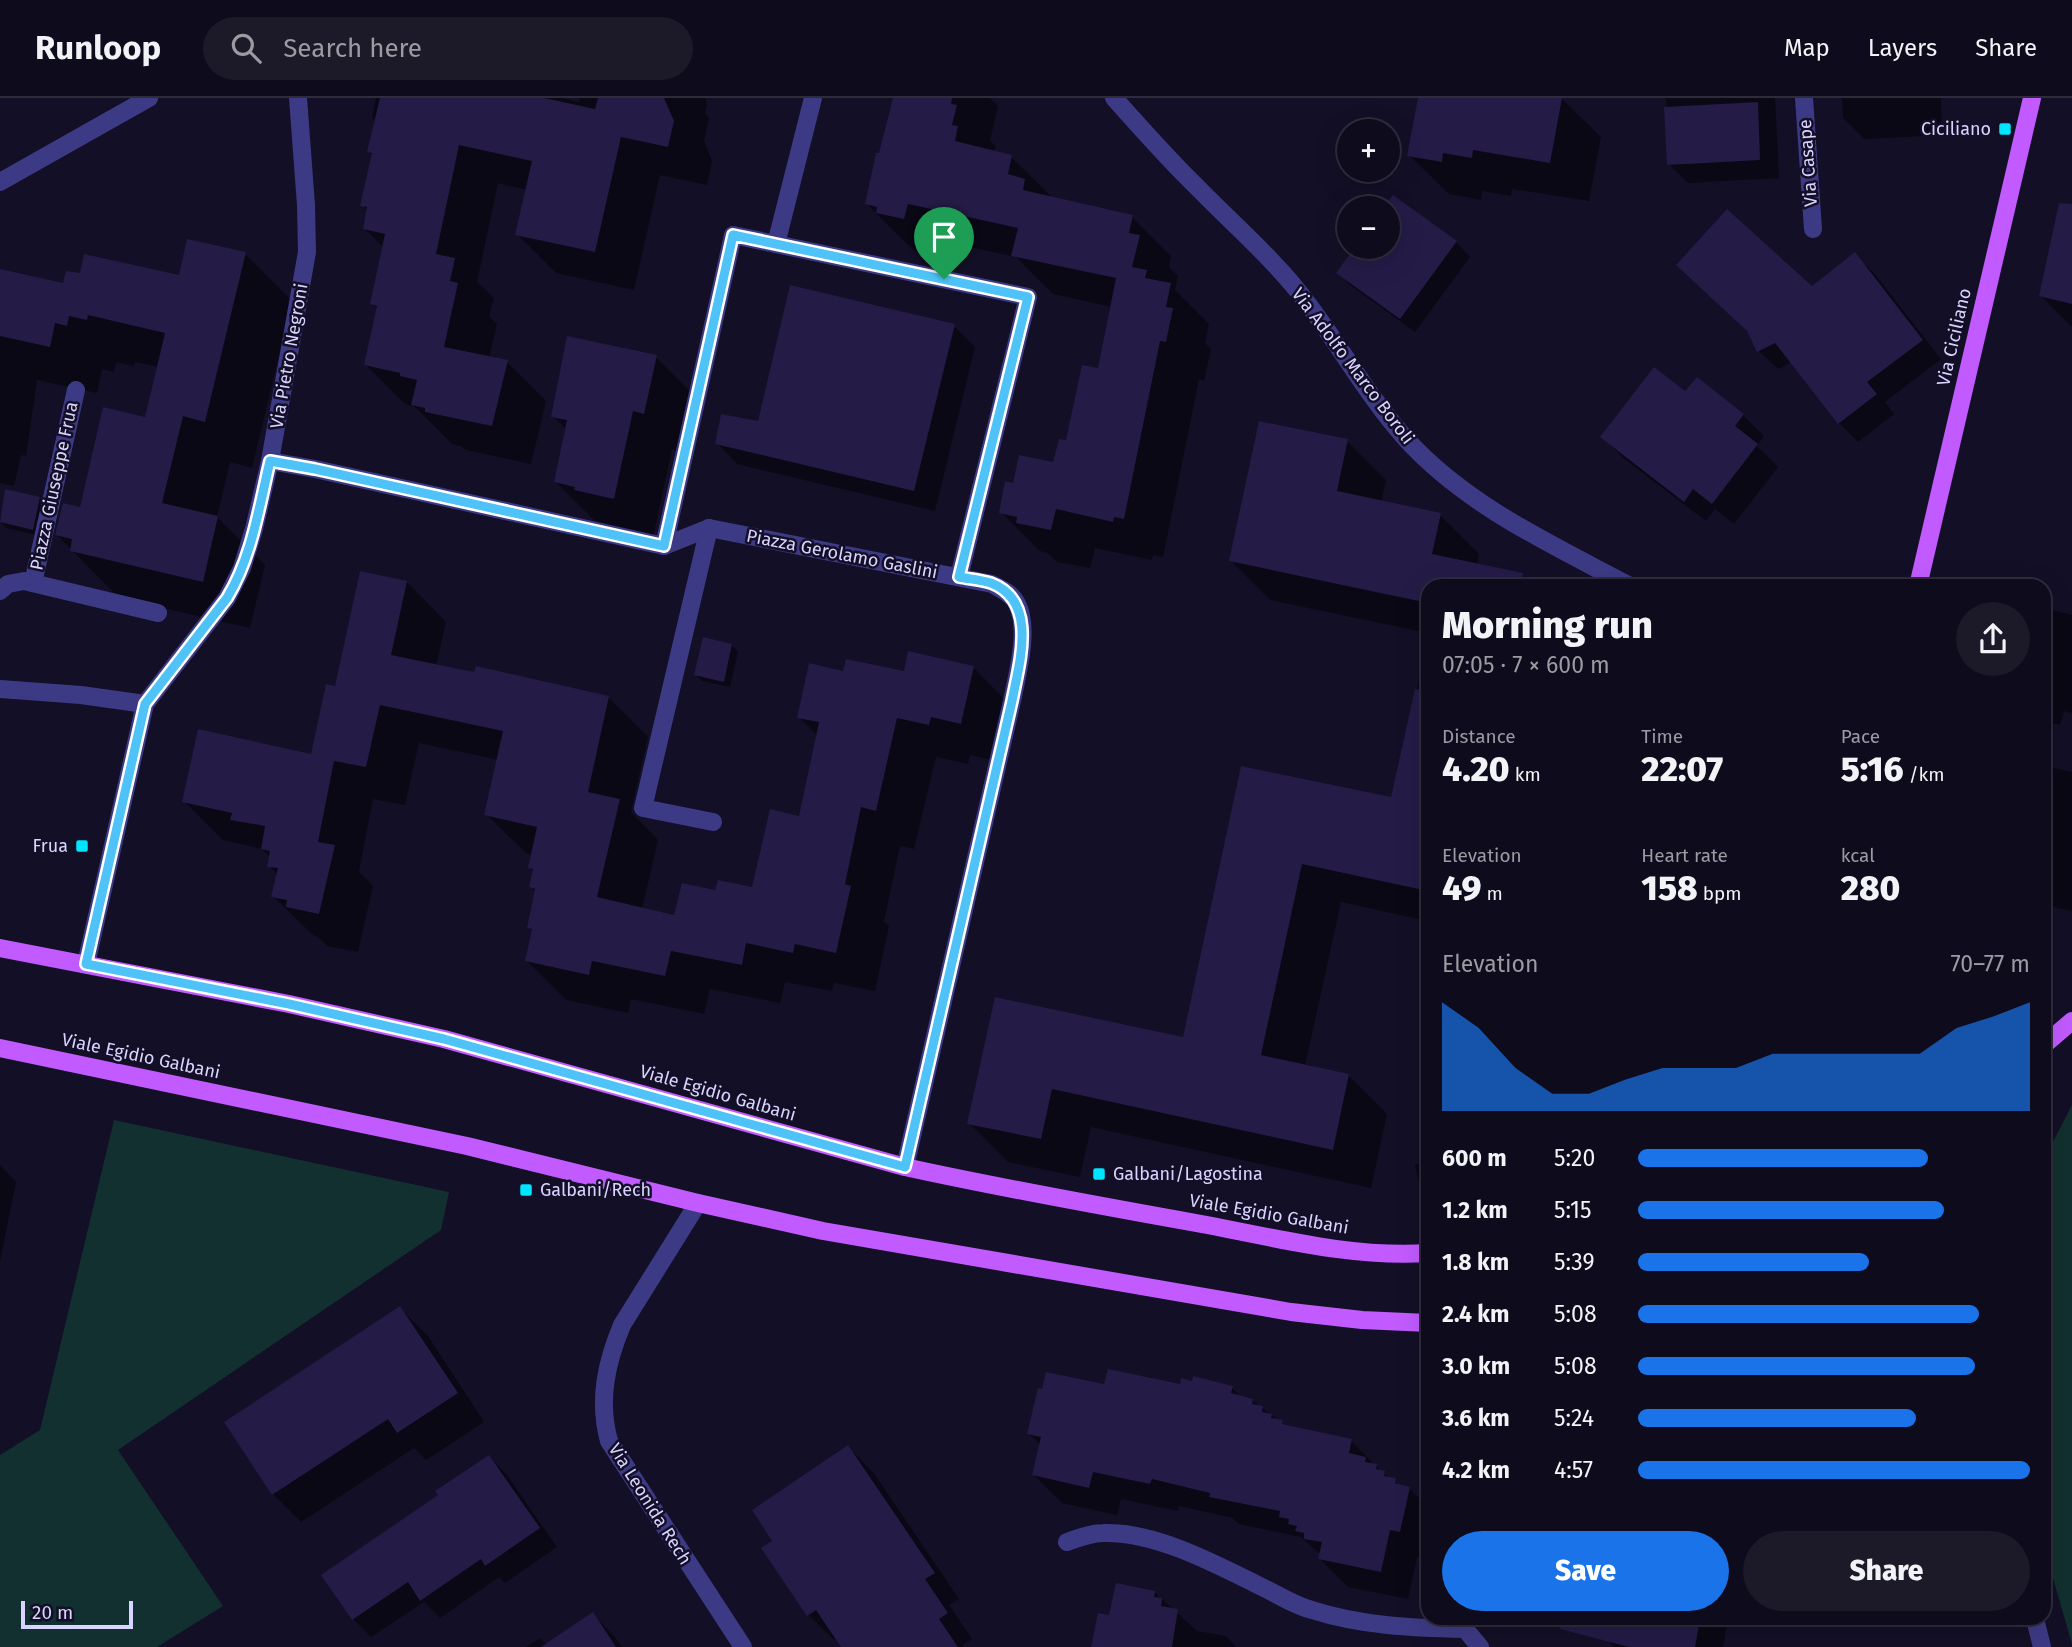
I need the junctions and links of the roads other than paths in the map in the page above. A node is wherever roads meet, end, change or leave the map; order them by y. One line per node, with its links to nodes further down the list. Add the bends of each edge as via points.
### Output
1 (149, 98): 7 (street)
2 (298, 98): 11 (street, Via Pietro Negroni, via 307,252)
3 (813, 98): 9 (street)
4 (1114, 98): 15 (street, Via Adolfo Marco Boroli, via 1294,286 1370,393 1420,453 1496,513)
5 (1804, 98): 8 (street, Via Casape)
6 (2032, 98): 16 (main road, Via Ciciliano)
7 (0, 182)
8 (1813, 229)
9 (776, 244): 13 (street, via 733,235); 14 (street, via 1028,297)
10 (76, 390): 17 (street, Piazza Giuseppe Frua)
11 (270, 461): 13 (street); 21 (street, Via Pietro Negroni, via 237,581)
12 (709, 528): 13 (street); 14 (street, Piazza Gerolamo Gaslini); 22 (street, via 643,808)
13 (664, 546)
14 (959, 577): 28 (street, Piazza Gerolamo Gaslini, via 992,584 1017,602 1021,648)
15 (1617, 579)
16 (1920, 579)
17 (33, 583): 18 (street, Piazza Giuseppe Frua, via 16,581); 19 (street, Piazza Giuseppe Frua)
18 (0, 591)
19 (158, 613)
20 (0, 689): 21 (street)
21 (145, 704): 24 (street)
22 (713, 822)
23 (0, 948): 24 (main road, Viale Egidio Galbani)
24 (86, 964): 28 (main road, Viale Egidio Galbani, via 444,1039)
25 (2072, 1021): 26 (main road)
26 (2051, 1039)
27 (0, 1048): 29 (main road, Viale Egidio Galbani, via 467,1146)
28 (905, 1167): 30 (main road, Viale Egidio Galbani, via 1301,1243 1387,1254)
29 (698, 1203): 31 (main road, Viale Egidio Galbani, via 823,1231 1257,1306 1362,1320); 36 (street, Via Leonida Rech, via 622,1325 613,1346 603,1410 609,1441)
30 (1421, 1253)
31 (1421, 1322)
32 (1067, 1542): 33 (street, via 1101,1533 1140,1538 1187,1551 1310,1610 1405,1627)
33 (1445, 1625)
34 (1466, 1625): 37 (street)
35 (2036, 1625): 38 (street)
36 (743, 1647)
37 (1480, 1647)
38 (2042, 1647)

